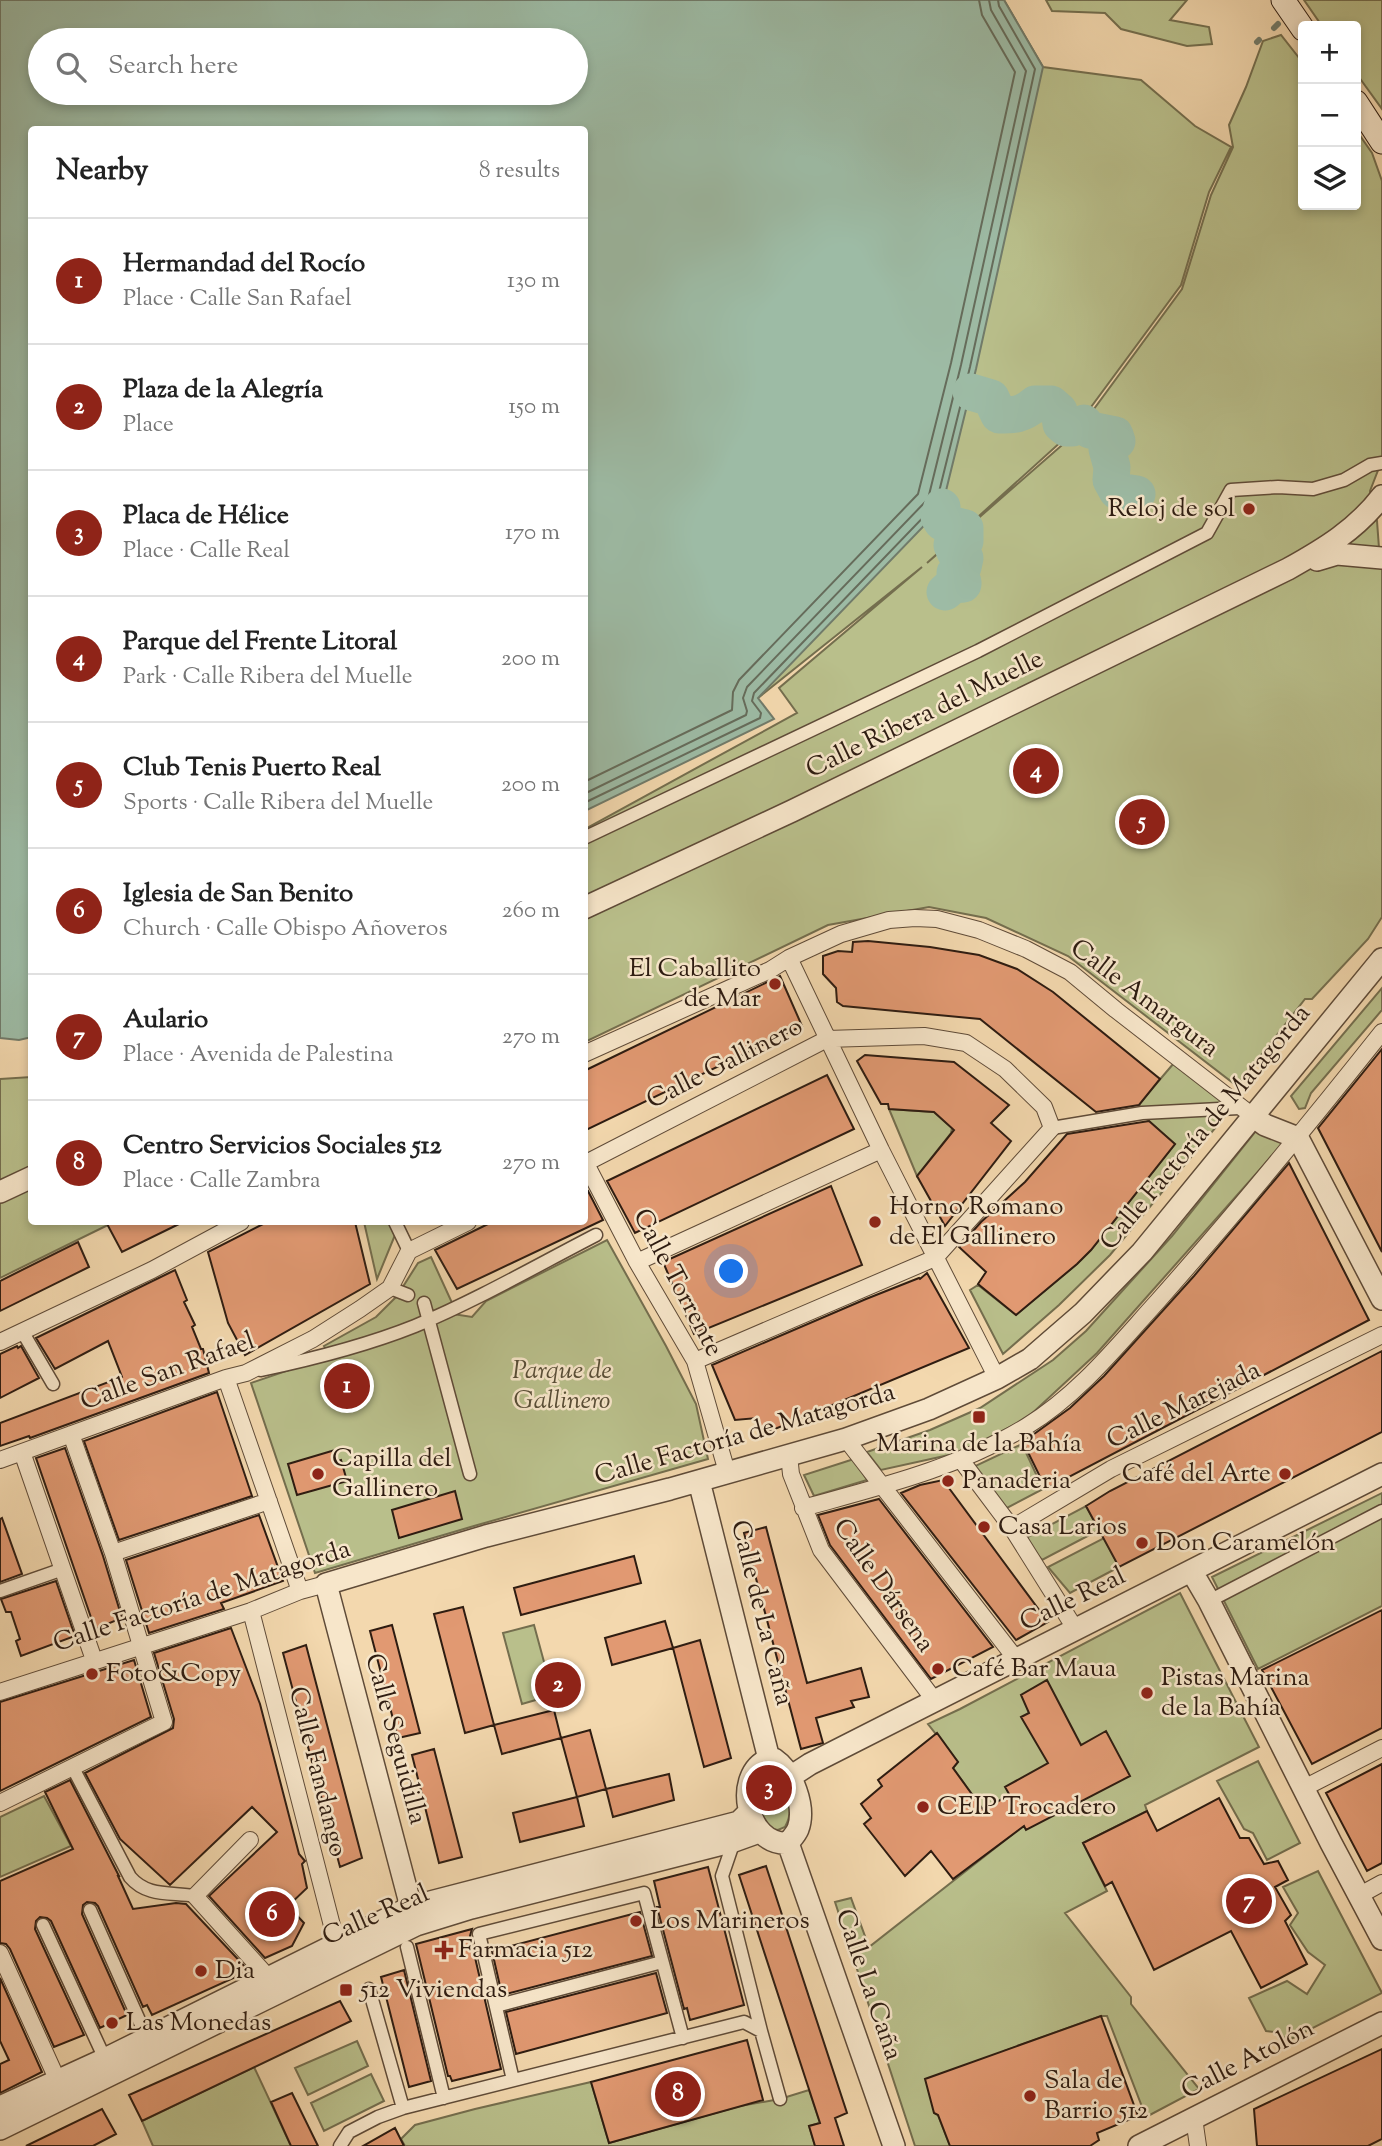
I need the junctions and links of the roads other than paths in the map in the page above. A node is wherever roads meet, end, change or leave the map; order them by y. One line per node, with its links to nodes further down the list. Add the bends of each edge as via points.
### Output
1 (1283, 0): 2 (main road)
2 (1298, 22)
3 (1361, 110): 4 (main road)
4 (1382, 142)
5 (1382, 463): 9 (street, via 1313,489 1231,490 1207,533 978,651)
6 (1382, 496): 8 (street, via 1366,516 1328,547)
7 (1382, 558): 8 (street, via 1336,554)
8 (1288, 569): 10 (street, Calle Ribera del Muelle)
9 (588, 836)
10 (588, 906)
11 (789, 958): 14 (street); 15 (street, Calle Amargura); 16 (street, Calle Amargura, via 841,934 890,920 937,919 979,930 1070,972)
12 (1382, 958): 16 (street, Calle Factoría de Matagorda)
13 (1382, 1032): 18 (street)
14 (827, 1040): 17 (street, Calle Gallinero, via 924,1037 967,1043 1005,1069 1044,1107); 19 (street); 20 (street, Calle Gallinero)
15 (588, 1052)
16 (1246, 1112): 17 (street, via 1142,1112); 18 (street, Calle Amargura); 42 (street, Calle Factoría de Matagorda, via 1142,1252 1083,1313 1030,1359)
17 (1052, 1128): 29 (street)
18 (1298, 1138): 33 (street); 49 (street, via 1085,1382 1027,1426)
19 (881, 1150): 29 (street); 30 (street)
20 (588, 1160)
21 (588, 1168): 30 (street, Calle Torrente)
22 (28, 1179): 23 (street)
23 (0, 1192)
24 (235, 1225): 36 (street)
25 (396, 1225): 28 (street)
26 (462, 1225): 28 (street)
27 (596, 1235): 35 (street)
28 (409, 1251): 31 (street, Calle San Rafael)
29 (935, 1258): 39 (street); 42 (street)
30 (637, 1262): 39 (street, Calle Torrente)
31 (390, 1288): 32 (street); 40 (street, Calle San Rafael, via 313,1339)
32 (408, 1295)
33 (1382, 1299)
34 (424, 1303): 35 (street)
35 (428, 1320): 40 (street, via 323,1357); 51 (street)
36 (22, 1331): 38 (street); 43 (street)
37 (1382, 1335): 58 (street, Calle Marejada, via 1111,1469)
38 (0, 1342)
39 (695, 1361): 50 (street, Calle Torrente)
40 (246, 1373): 41 (street, Calle San Rafael)
41 (226, 1378): 44 (street, Calle San Rafael); 55 (street)
42 (997, 1378): 45 (street, Calle Factoría de Matagorda)
43 (53, 1384)
44 (71, 1434): 46 (street, Calle San Rafael); 59 (street)
45 (846, 1439): 47 (street, Calle Factoría de Matagorda); 54 (street)
46 (22, 1452): 48 (street, Calle San Rafael); 60 (street)
47 (789, 1455): 50 (street, Calle Factoría de Matagorda); 56 (street, Calle Dársena)
48 (0, 1460)
49 (961, 1460): 54 (street); 58 (street)
50 (727, 1472): 53 (street, Calle Factoría de Matagorda)
51 (470, 1474)
52 (1382, 1474): 61 (street, Calle Real)
53 (698, 1481): 62 (street, Calle Factoría de Matagorda, via 486,1536); 74 (street, Calle de La Caña)
54 (881, 1486): 56 (street); 69 (street)
55 (269, 1501): 59 (street); 64 (street)
56 (803, 1508): 72 (street, Calle Dársena, via 821,1550)
57 (1382, 1511): 65 (street)
58 (1012, 1528): 67 (street)
59 (113, 1553): 68 (street)
60 (63, 1569): 63 (street); 70 (street)
61 (1192, 1572): 65 (street); 67 (street, Calle Real)
62 (326, 1584): 64 (street, Calle Factoría de Matagorda); 88 (street, Calle Seguidilla)
63 (0, 1591)
64 (300, 1591): 66 (street, Calle Factoría de Matagorda)
65 (1209, 1601): 77 (street)
66 (251, 1611): 68 (street, Calle Factoría de Matagorda); 91 (street, Calle Fandango)
67 (1076, 1630): 69 (street, Calle Real)
68 (140, 1647): 70 (street, Calle Factoría de Matagorda); 75 (street, via 164,1722)
69 (1016, 1659): 72 (street, Calle Real)
70 (94, 1660): 71 (street, Calle Factoría de Matagorda)
71 (0, 1692)
72 (935, 1701): 76 (street, Calle Real)
73 (1382, 1748): 77 (street)
74 (769, 1759): 76 (street, via 779,1762); 79 (street, via 754,1772)
75 (73, 1768): 78 (street); 86 (street, via 139,1888)
76 (790, 1777): 83 (street, via 801,1811 797,1832)
77 (1304, 1788): 85 (street)
78 (0, 1803)
79 (749, 1812): 80 (street); 88 (street, Calle Real, via 739,1822)
80 (759, 1832): 82 (street, Calle Real); 83 (street)
81 (250, 1840): 86 (street)
82 (734, 1841): 88 (street, Calle Real, via 471,1908); 99 (street, via 722,1876)
83 (788, 1843): 112 (street, Calle La Caña)
84 (1382, 1883): 85 (street)
85 (1360, 1895): 90 (street)
86 (195, 1896): 95 (street)
87 (90, 1910): 100 (street)
88 (413, 1916): 91 (street, Calle Real); 110 (street, Calle Real)
89 (43, 1925): 102 (street)
90 (1382, 1939)
91 (337, 1945): 95 (street, Calle Real)
92 (407, 1947): 105 (street, Calle Real)
93 (0, 1953): 103 (street)
94 (662, 1962): 97 (street); 97 (street, via 644,1894 479,1934); 101 (street)
95 (269, 1978): 100 (street, Calle Real)
96 (369, 1989): 107 (street)
97 (496, 2006): 104 (street)
98 (1382, 2023): 109 (street, Calle Atolón)
99 (761, 2031): 101 (street, via 744,2022); 106 (street)
100 (147, 2038): 102 (street, Calle Real)
101 (683, 2038): 104 (street)
102 (105, 2059): 103 (street, Calle Real)
103 (57, 2079): 108 (street, Calle Real)
104 (513, 2080): 105 (street)
105 (444, 2098): 107 (street)
106 (780, 2099)
107 (408, 2106): 111 (street, via 349,2132)
108 (0, 2107)
109 (1194, 2118): 113 (street, Calle Atolón); 114 (street)
110 (0, 2129)
111 (340, 2146)
112 (894, 2146)
113 (1140, 2146)
114 (1198, 2146)

